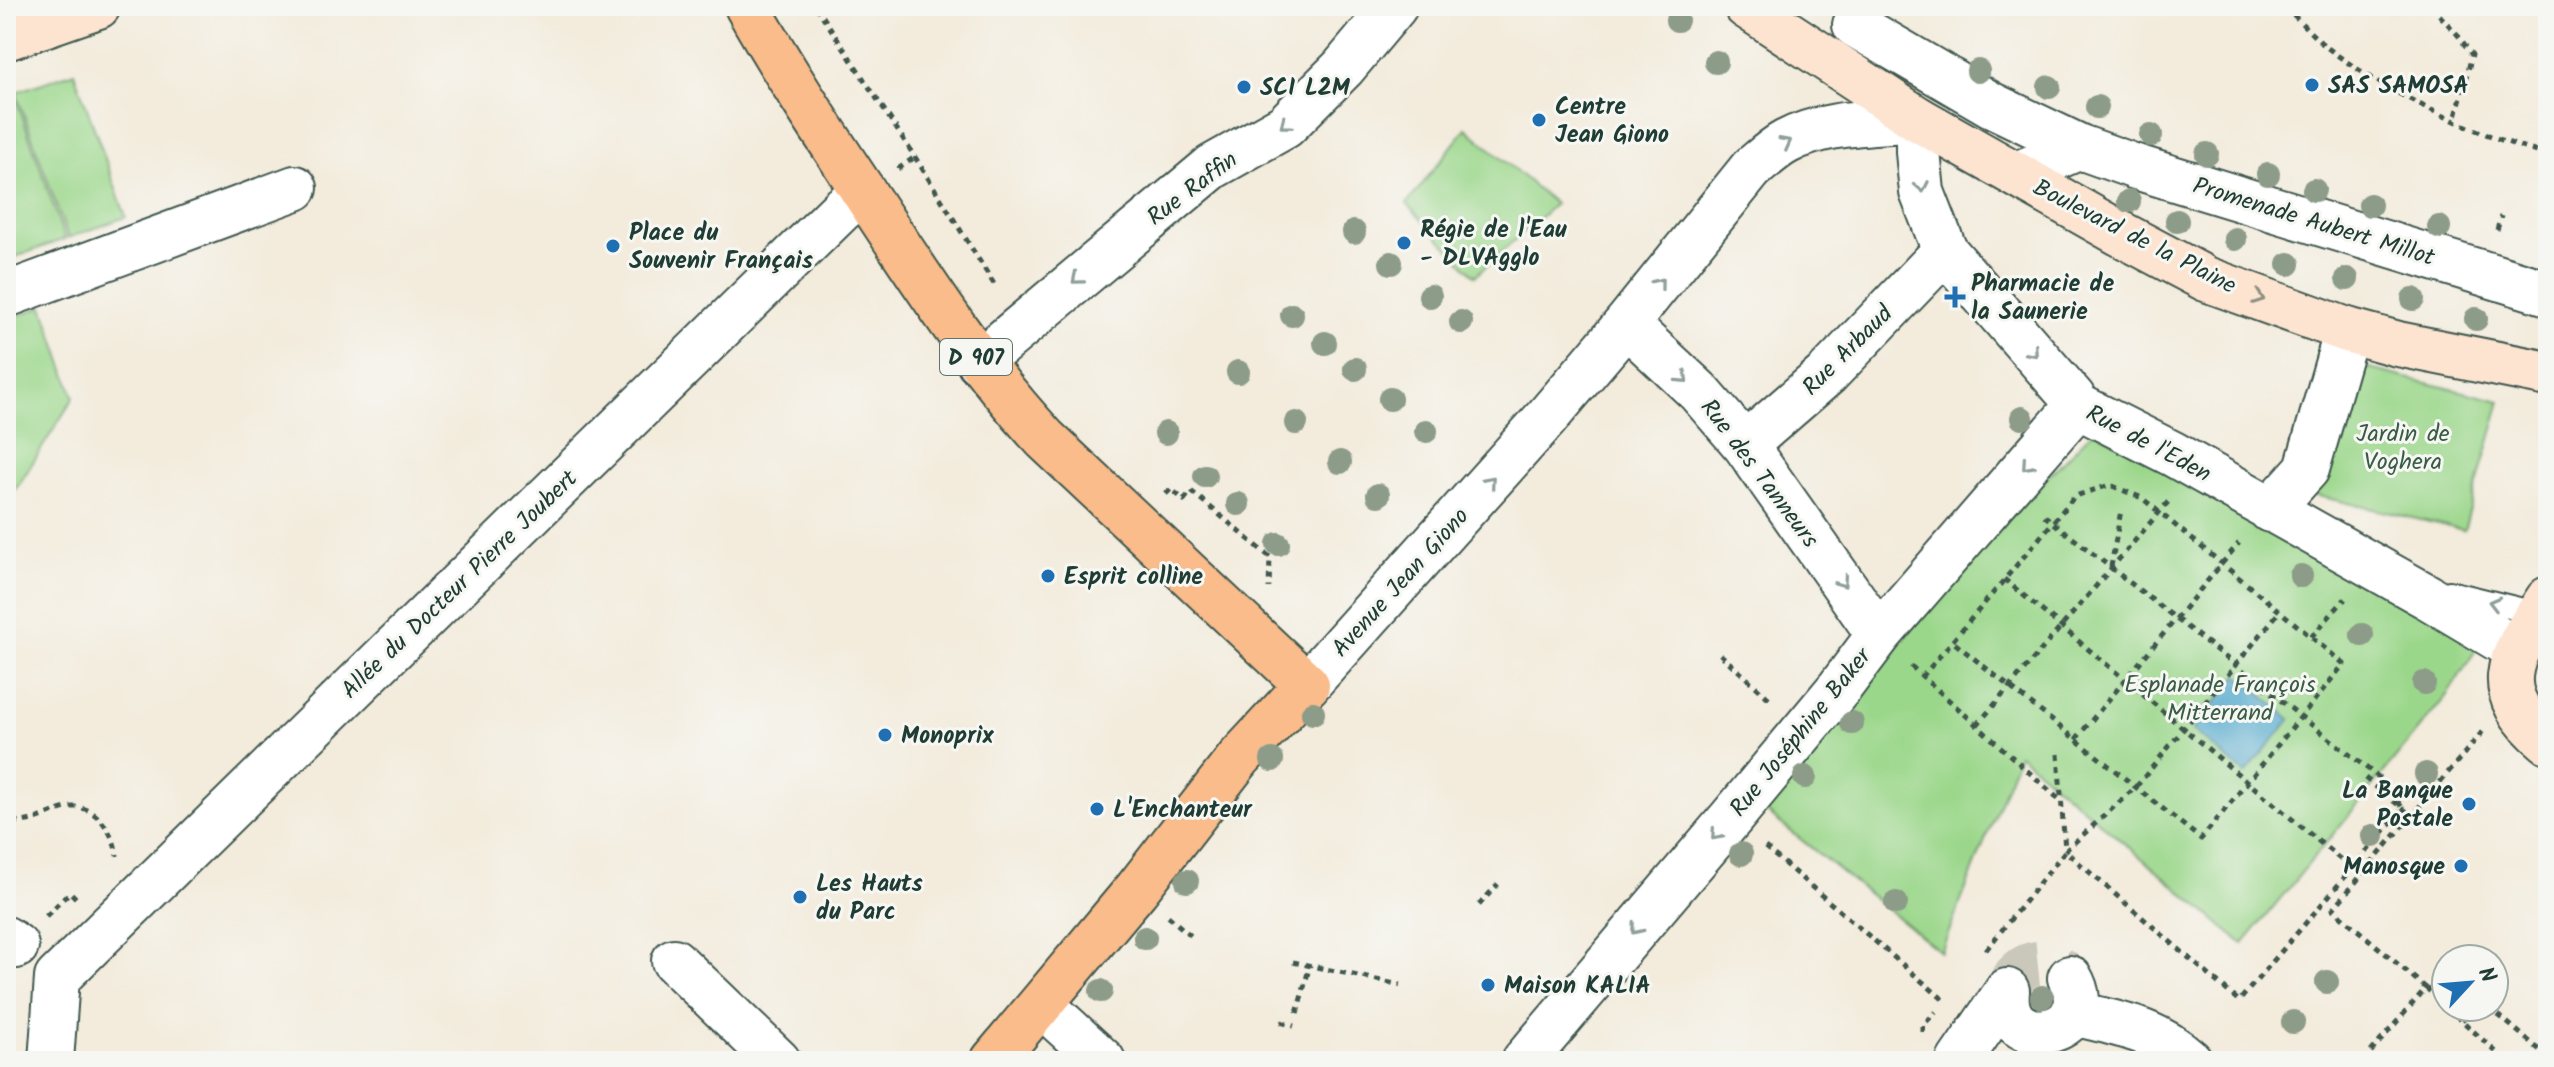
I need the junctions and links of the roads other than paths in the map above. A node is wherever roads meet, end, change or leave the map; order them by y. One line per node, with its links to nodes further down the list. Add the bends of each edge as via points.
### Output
1 (98, 6): 7 (street)
2 (717, 6): 9 (main road, D 907)
3 (747, 6): 9 (main road, D 907)
4 (1395, 6): 20 (street, Rue Raffin, one-way to 20, via 1285,126 1212,167)
5 (1746, 6): 8 (street, Boulevard de la Plaine)
6 (1860, 16): 8 (street); 11 (street, Promenade Aubert Millot, via 1992,105)
7 (6, 38)
8 (1834, 63): 10 (street, Boulevard de la Plaine)
9 (781, 68): 14 (main road, D 907)
10 (1918, 119): 12 (street, Boulevard de la Plaine); 15 (street, Rue de l'Eden, one-way to 15, via 1922,192); 18 (street, Avenue Jean Giono, one-way to 10, via 1751,169 1787,141 1826,128)
11 (2080, 147): 12 (street); 16 (street, Promenade Aubert Millot)
12 (2017, 174): 19 (street, Boulevard de la Plaine, one-way to 19, via 2206,279)
13 (295, 188): 17 (street)
14 (864, 192): 20 (main road, D 907); 34 (street, Allée du Docteur Pierre Joubert, via 57,978)
15 (1945, 251): 22 (street, Rue de l'Eden, one-way to 22); 23 (street, Rue Arbaud, via 1828,373)
16 (2548, 293)
17 (6, 295)
18 (1626, 324): 23 (street, Rue des Tanneurs, one-way to 23, via 1699,392); 28 (street, Avenue Jean Giono, one-way to 18)
19 (2347, 330): 21 (street, Boulevard de la Plaine); 24 (street, via 2307,469)
20 (992, 350): 28 (main road, D 907, via 1045,439)
21 (2542, 375)
22 (2076, 405): 24 (street, Rue de l'Eden); 27 (street, Rue Joséphine Baker, one-way to 27)
23 (1745, 445): 27 (street, Rue des Tanneurs, one-way to 27)
24 (2270, 510): 26 (street, Rue de l'Eden, via 2428,597)
25 (2449, 592): 26 (lane, one-way to 25)
26 (2534, 621): 29 (street, via 2509,668 2510,689 2519,710)
27 (1879, 635): 37 (street, Rue Joséphine Baker, one-way to 37)
28 (1307, 685): 31 (main road, Avenue Jean Giono, via 1239,758)
29 (2548, 741)
30 (674, 961): 33 (street)
31 (1042, 1005): 35 (main road, Avenue Jean Giono); 36 (street)
32 (2015, 1009): 38 (street); 39 (street, via 1998,1040); 40 (street, via 2046,1032 2067,1022 2073,992 2175,1047)
33 (768, 1058)
34 (51, 1061)
35 (993, 1061)
36 (1103, 1061)
37 (1524, 1061)
38 (1959, 1061)
39 (1971, 1061)
40 (2190, 1061)

